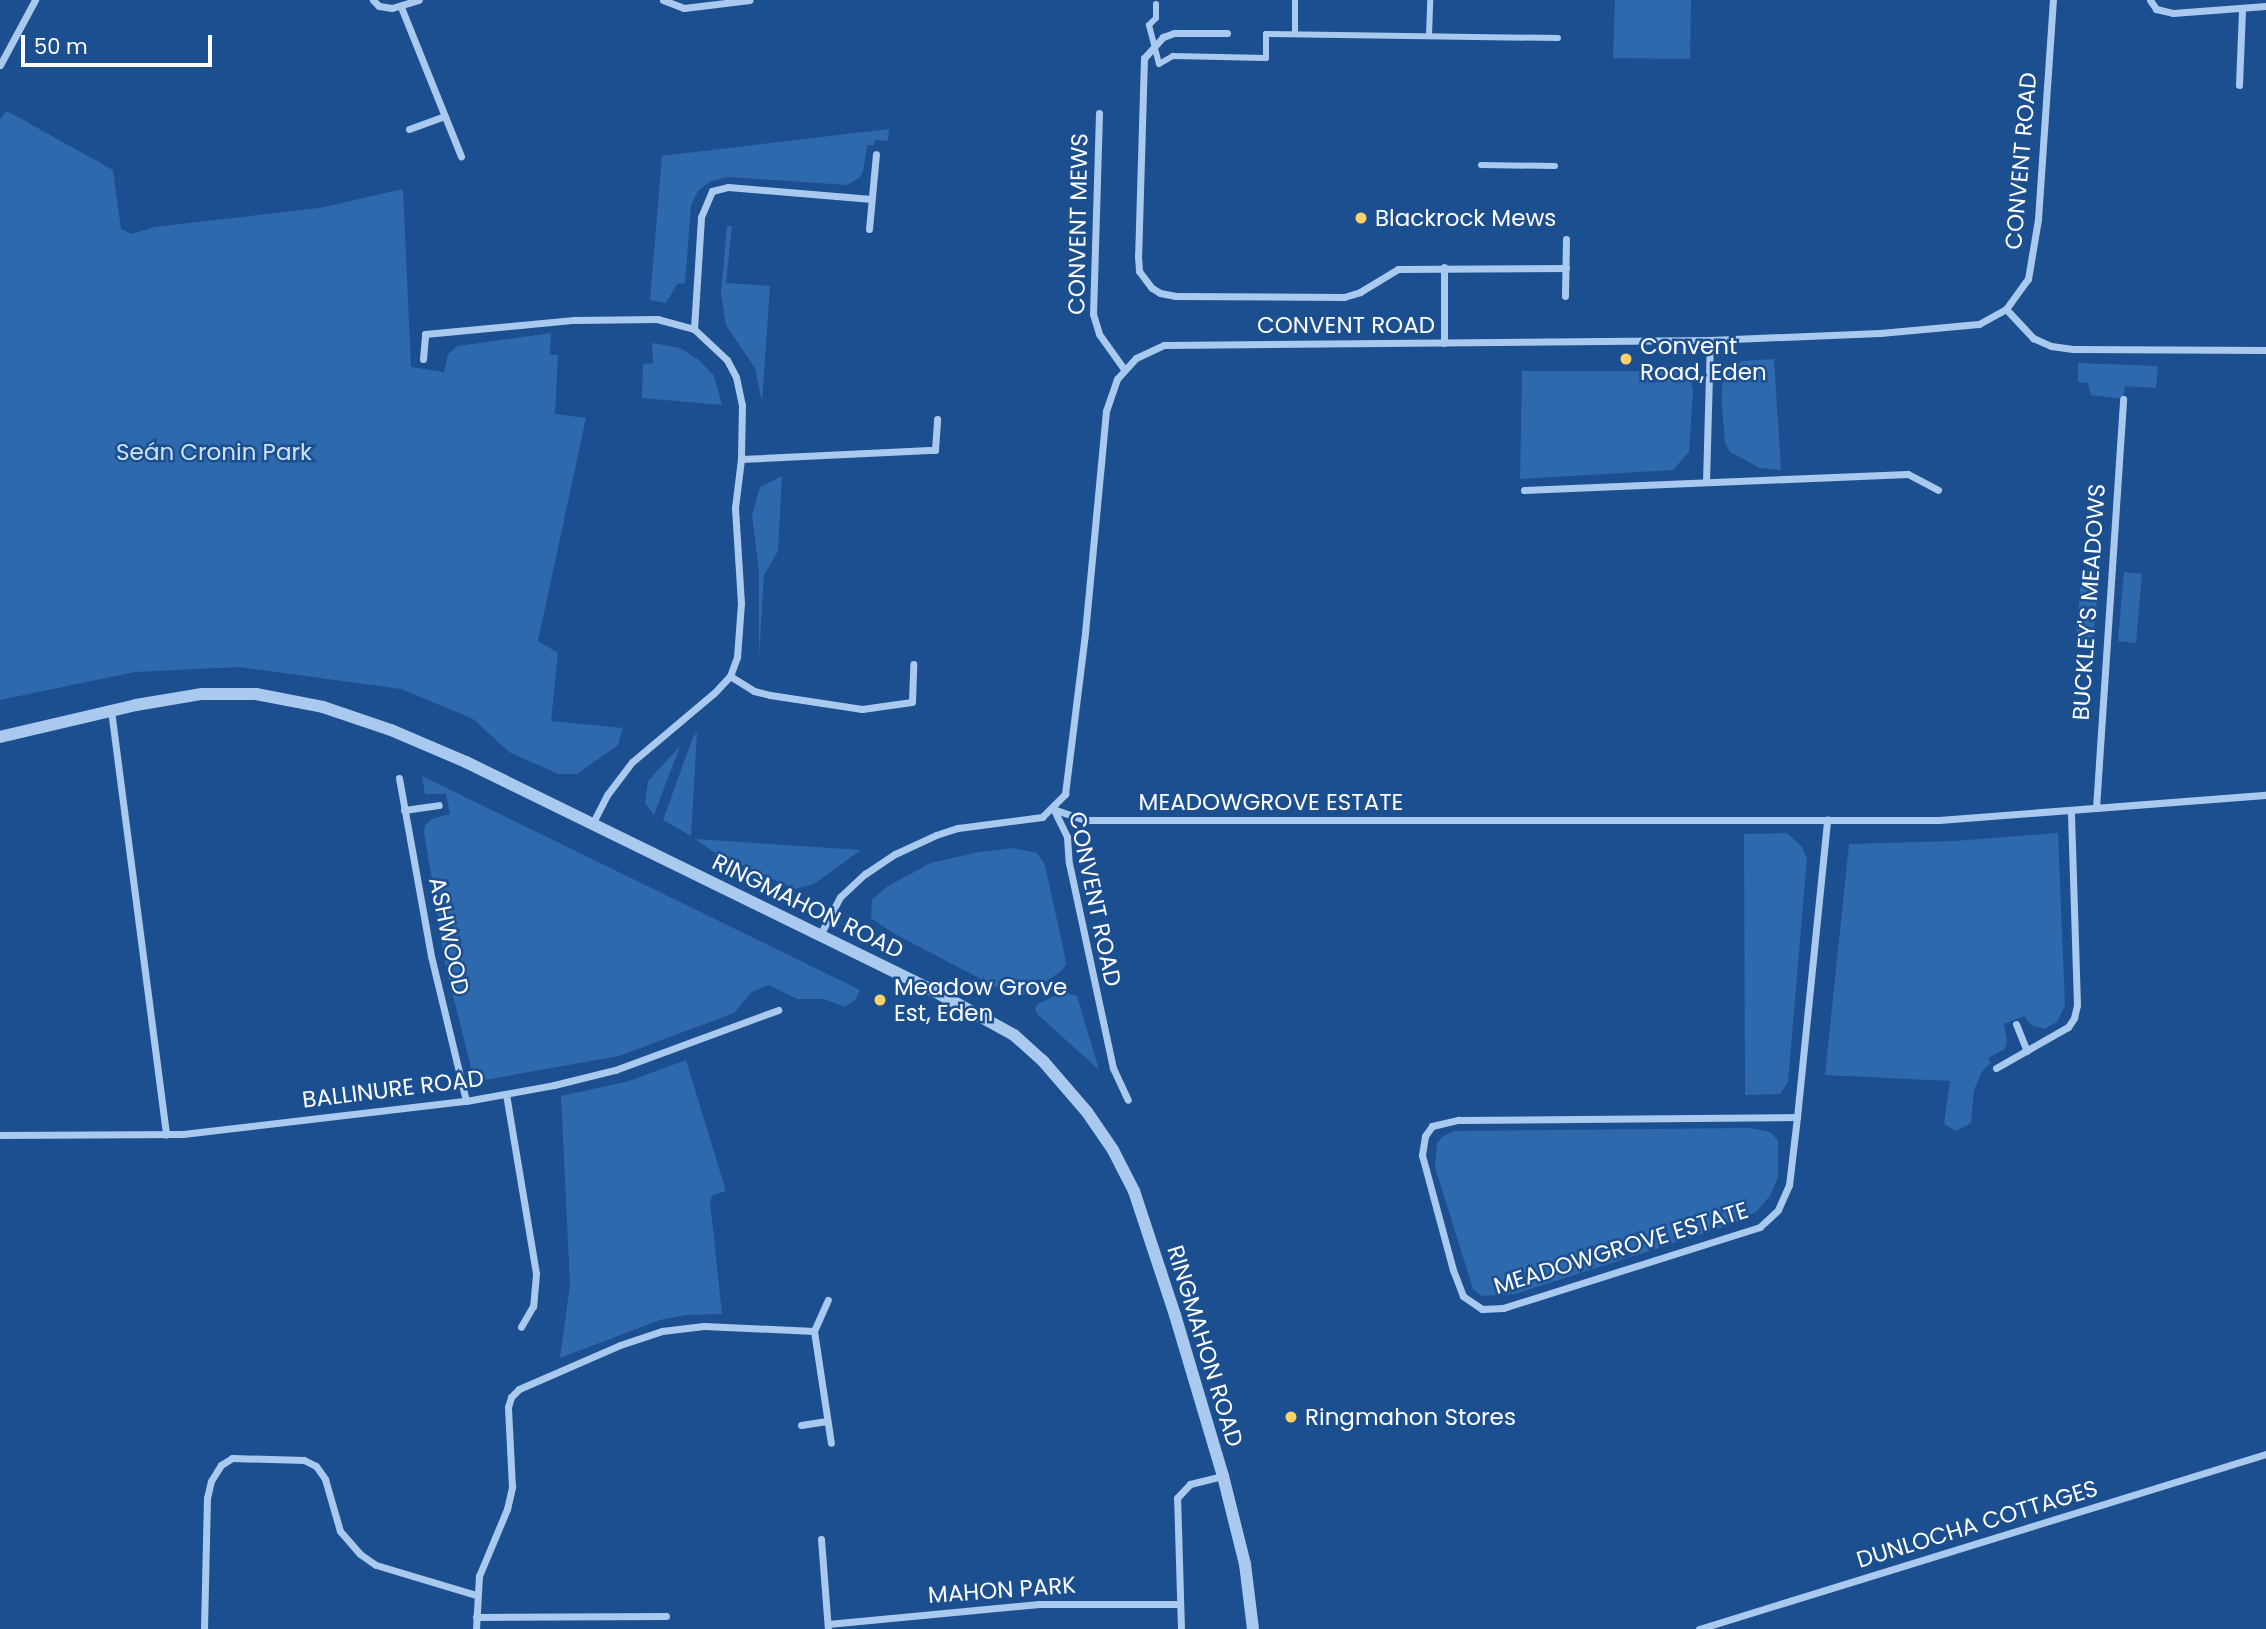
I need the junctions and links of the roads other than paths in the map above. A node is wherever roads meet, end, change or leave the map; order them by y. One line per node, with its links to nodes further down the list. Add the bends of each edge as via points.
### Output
1 (35, 0): 19 (street)
2 (373, 0): 12 (street, via 379,6)
3 (419, 0): 12 (street)
4 (663, 0): 5 (street, via 684,8)
5 (750, 0)
6 (1295, 0): 15 (street)
7 (1430, 0): 16 (street)
8 (2053, 0): 34 (street, CONVENT ROAD, via 2033,257 2022,290)
9 (2150, 0): 13 (street, via 2157,9 2173,13)
10 (1156, 4): 18 (street, via 1156,18 1149,25)
11 (2266, 6): 13 (street)
12 (401, 7): 22 (street)
13 (2242, 9): 20 (street)
14 (1227, 33): 18 (street, via 1174,33)
15 (1295, 34): 16 (street); 18 (street, via 1266,34 1266,58 1172,57 1160,64)
16 (1429, 36): 17 (street)
17 (1558, 38)
18 (1154, 45): 31 (street, via 1143,58 1142,70 1138,256 1139,271 1152,288 1176,296 1344,297 1398,269)
19 (0, 65)
20 (2239, 85)
21 (1099, 113): 40 (street, CONVENT MEWS, via 1093,314 1099,334)
22 (445, 116): 23 (street); 25 (street)
23 (409, 129)
24 (876, 154): 28 (street)
25 (461, 156)
26 (1481, 165): 27 (street)
27 (1555, 166)
28 (872, 199): 29 (street); 35 (street, via 727,187 712,191 701,217)
29 (869, 229)
30 (1566, 239): 32 (street)
31 (1444, 267): 32 (street); 37 (street)
32 (1566, 268): 33 (street)
33 (1564, 296)
34 (2006, 309): 36 (street, CONVENT ROAD, via 1969,326); 38 (street, via 2033,338 2050,346)
35 (694, 329): 39 (street, via 657,319 574,320 425,334); 43 (street, via 727,360 736,377 742,405)
36 (1710, 340): 37 (street, CONVENT ROAD); 44 (street)
37 (1444, 344): 40 (street, CONVENT ROAD, via 1164,345)
38 (2266, 349)
39 (423, 359)
40 (1124, 369): 55 (street, CONVENT ROAD, via 1110,394 1107,411 1069,776 1065,794)
41 (2123, 399): 54 (street, BUCKLEY'S MEADOWS)
42 (937, 419): 43 (street, via 935,450)
43 (741, 459): 48 (street, via 735,508 741,632)
44 (1706, 482): 45 (street); 46 (street, via 1908,474)
45 (1524, 490)
46 (1938, 490)
47 (913, 664): 48 (street, via 912,702 862,709 770,695)
48 (730, 676): 59 (street, via 632,762)
49 (111, 710): 50 (street, RINGMAHON ROAD); 59 (street, RINGMAHON ROAD, via 216,693 256,694 323,707 391,730); 69 (street)
50 (0, 737)
51 (399, 778): 56 (street, ASHWOOD)
52 (2266, 794): 54 (street, MEADOWGROVE ESTATE)
53 (439, 805): 56 (street)
54 (2096, 808): 57 (street, MEADOWGROVE ESTATE)
55 (1053, 809): 58 (street, MEADOWGROVE ESTATE, via 1085,820); 60 (street, via 1029,821 958,828 895,854 865,873 840,897); 66 (street, CONVENT ROAD, via 1067,836 1113,1068)
56 (404, 810): 67 (street, ASHWOOD, via 431,956)
57 (2071, 810): 58 (street, MEADOWGROVE ESTATE, via 1970,818); 63 (street, via 2076,1009 2068,1027)
58 (1826, 820): 68 (street, MEADOWGROVE ESTATE)
59 (593, 823): 60 (street, RINGMAHON ROAD)
60 (820, 935): 78 (street, RINGMAHON ROAD, via 1014,1035 1043,1060 1087,1112 1134,1191)
61 (778, 1010): 65 (street, BALLINURE ROAD, via 615,1070)
62 (2016, 1024): 63 (street)
63 (2027, 1051): 64 (street)
64 (1996, 1068)
65 (506, 1094): 67 (street, BALLINURE ROAD); 72 (street, via 536,1274 533,1306)
66 (1128, 1100)
67 (466, 1101): 69 (street, BALLINURE ROAD)
68 (1797, 1117): 68 (street, MEADOWGROVE ESTATE, via 1787,1192 1778,1210 1760,1227 1503,1308 1482,1309 1463,1296 1422,1155 1432,1126 1459,1120)
69 (166, 1134): 70 (street, BALLINURE ROAD)
70 (0, 1135)
71 (828, 1300): 73 (street)
72 (521, 1327)
73 (814, 1331): 74 (street); 80 (street, via 704,1326 662,1331 519,1389 508,1407 512,1487)
74 (827, 1421): 75 (street); 76 (street)
75 (802, 1425)
76 (831, 1443)
77 (2266, 1454): 89 (street, DUNLOCHA COTTAGES)
78 (1223, 1476): 81 (street, via 1190,1484 1177,1498); 88 (street, RINGMAHON ROAD, via 1245,1564)
79 (821, 1539): 84 (street, MAHON PARK)
80 (476, 1595): 83 (street); 85 (street, via 376,1564 349,1546 316,1466 304,1460 233,1458 221,1465 207,1498)
81 (1180, 1604): 84 (street, MAHON PARK, via 1039,1604); 87 (street)
82 (666, 1616): 83 (street)
83 (476, 1617): 86 (street)
84 (828, 1626)
85 (204, 1629)
86 (475, 1629)
87 (1181, 1629)
88 (1253, 1629)
89 (1699, 1629)

